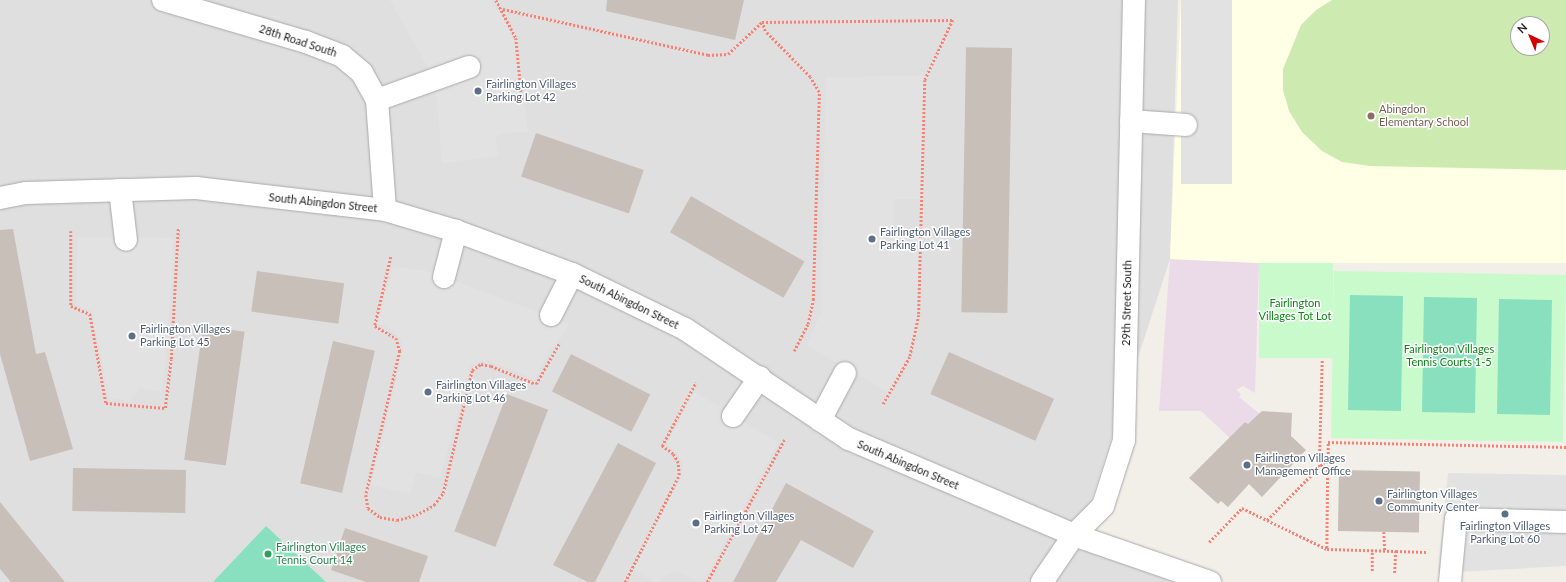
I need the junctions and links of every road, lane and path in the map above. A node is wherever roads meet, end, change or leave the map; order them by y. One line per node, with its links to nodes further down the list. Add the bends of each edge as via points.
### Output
1 (163, 0): 7 (street, 28th Road South, via 306,42 342,56 362,74)
2 (496, 0): 4 (path)
3 (1134, 0): 9 (street, 29th Street South)
4 (503, 9): 5 (path, via 708,55 728,54); 8 (path, via 516,38)
5 (762, 22): 23 (path, via 765,32 810,77 819,92 813,300 808,324); 28 (path, via 953,20 925,80 919,315 910,357)
6 (469, 67): 7 (street)
7 (377, 100): 13 (street, 28th Road South)
8 (522, 100)
9 (1131, 121): 10 (street); 38 (street, 29th Street South, via 1124,440 1103,506)
10 (1186, 125)
11 (120, 190): 12 (street, South Abingdon Street, via 26,193); 13 (street, South Abingdon Street, via 196,188); 17 (street)
12 (0, 198)
13 (386, 210): 16 (street, South Abingdon Street)
14 (178, 228): 15 (path, via 171,359 165,408 106,403 90,314 71,306)
15 (71, 231)
16 (456, 231): 19 (street, South Abingdon Street); 20 (street)
17 (126, 240)
18 (391, 256): 22 (path, via 375,326 396,338 400,351 366,495 368,508 380,517 397,520 416,515 434,505 443,493 472,370 481,364 492,366 536,384)
19 (572, 274): 21 (street); 26 (street, South Abingdon Street, via 684,329)
20 (444, 277)
21 (552, 315)
22 (565, 335)
23 (794, 351)
24 (1322, 359): 34 (path)
25 (845, 373): 30 (street)
26 (760, 377): 29 (street); 30 (street, South Abingdon Street)
27 (696, 382): 47 (path, via 662,446 676,459 678,475)
28 (883, 405)
29 (733, 416)
30 (820, 420): 38 (street, South Abingdon Street, via 849,439)
31 (784, 440): 48 (path)
32 (1566, 448): 33 (path, via 1328,442)
33 (1328, 458): 34 (path); 40 (path)
34 (1319, 467): 35 (path)
35 (1267, 520): 39 (path, via 1242,508); 40 (path)
36 (1566, 522): 51 (street, via 1456,519)
37 (1384, 532): 42 (path)
38 (1074, 536): 49 (street, 29th Street South); 50 (street, South Abingdon Street)
39 (1208, 542)
40 (1327, 550): 41 (path)
41 (1372, 550): 42 (path); 45 (path)
42 (1385, 551): 43 (path)
43 (1396, 551): 44 (path); 46 (path)
44 (1433, 552)
45 (1372, 571)
46 (1395, 573)
47 (625, 582)
48 (707, 582)
49 (1042, 582)
50 (1210, 582)
51 (1450, 582)

